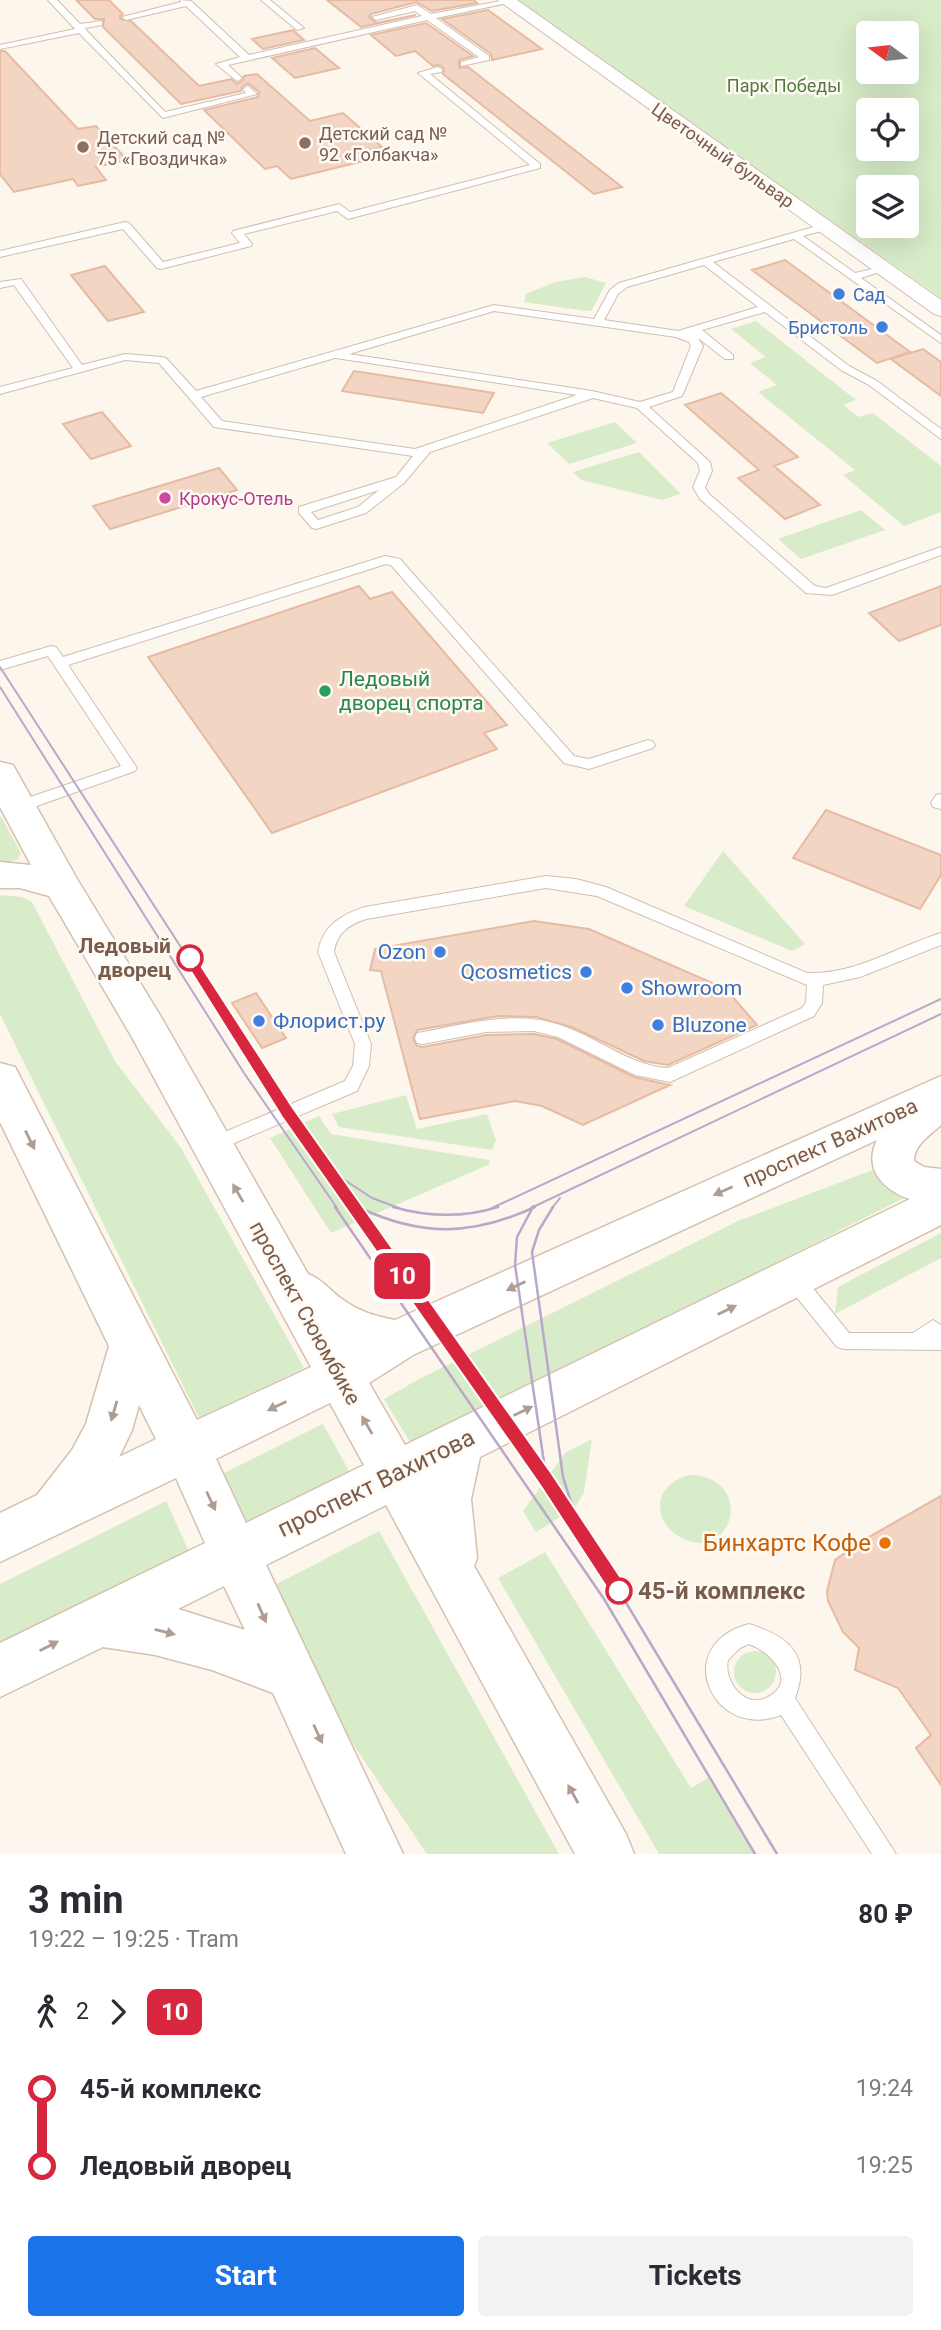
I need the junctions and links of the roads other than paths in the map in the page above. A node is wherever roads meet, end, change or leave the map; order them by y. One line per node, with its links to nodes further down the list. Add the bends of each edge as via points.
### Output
1 (52, 0): 10 (lane)
2 (265, 0): 9 (lane)
3 (507, 1): 7 (lane); 17 (street, Цветочный бульвар)
4 (186, 2): 5 (lane); 12 (lane)
5 (126, 17)
6 (376, 17): 7 (lane, via 417,8)
7 (429, 17): 12 (lane); 13 (lane, via 485,58)
8 (99, 23): 10 (lane)
9 (300, 28)
10 (80, 29): 11 (lane); 16 (lane, via 164,116 252,94)
11 (1, 47)
12 (247, 58): 15 (lane, via 221,64)
13 (464, 64)
14 (438, 70): 19 (lane, via 419,70 537,166 348,216 339,207 237,233 247,244 161,266 125,225)
15 (237, 78)
16 (248, 89)
17 (824, 227): 18 (lane); 21 (street, Цветочный бульвар)
18 (795, 235): 20 (lane); 22 (lane)
19 (0, 254)
20 (705, 261): 24 (lane); 26 (lane, via 623,285)
21 (881, 268): 22 (lane); 25 (street, Цветочный бульвар)
22 (853, 277): 29 (lane)
23 (0, 285): 32 (lane, via 17,281)
24 (766, 308): 27 (lane); 37 (lane)
25 (941, 310)
26 (597, 323): 28 (lane); 30 (lane, via 494,308)
27 (694, 329): 28 (lane); 31 (lane)
28 (678, 334): 36 (lane, via 690,337 697,346 678,394)
29 (941, 340)
30 (336, 355): 34 (lane); 35 (lane)
31 (729, 357)
32 (80, 370): 33 (lane); 35 (lane, via 125,357 162,360)
33 (0, 391)
34 (592, 394): 36 (lane); 38 (lane)
35 (192, 396): 38 (lane, via 218,424 416,453)
36 (641, 406): 40 (lane, via 704,462 706,471 699,483 704,496 811,590 827,592)
37 (941, 435)
38 (426, 449): 39 (lane)
39 (400, 480): 39 (lane, via 364,491 303,510 316,525 339,518 362,510)
40 (941, 551)
41 (60, 663): 42 (lane, via 51,650); 43 (lane, via 385,560 395,562 569,760 589,764); 47 (lane, via 130,768)
42 (0, 667)
43 (648, 746)
44 (0, 774): 47 (main road, проспект Сююмбике)
45 (941, 799): 46 (lane)
46 (941, 804)
47 (18, 807): 49 (main road, проспект Сююмбике)
48 (0, 875): 49 (main road, via 20,874)
49 (62, 886): 56 (main road, проспект Сююмбике, via 147,1028)
50 (941, 939): 51 (lane, via 836,978)
51 (815, 981): 52 (lane, via 814,1003 808,1012 670,1075 649,1073 536,1025 495,1024); 56 (lane, via 609,895 567,883 546,882 365,913 343,922 330,937 326,952 363,1044 361,1066 351,1086)
52 (423, 1038)
53 (0, 1079): 63 (main road, one-way to 63)
54 (941, 1092): 62 (main road, проспект Вахитова, one-way to 62)
55 (941, 1098): 57 (main road, via 897,1143 892,1155 898,1173 906,1180 920,1187)
56 (210, 1146): 59 (main road, проспект Сююмбике, one-way to 56)
57 (941, 1186)
58 (941, 1204): 60 (main road, проспект Вахитова)
59 (284, 1273): 62 (main road, via 327,1316 368,1336); 64 (main road, проспект Сююмбике)
60 (793, 1278): 61 (lane, via 844,1341 917,1342); 65 (main road, проспект Вахитова, one-way to 60)
61 (937, 1335)
62 (397, 1341): 64 (main road, проспект Вахитова)
63 (132, 1346): 66 (main road); 68 (main road, one-way to 68, via 108,1430 89,1465)
64 (339, 1376): 66 (main road, проспект Вахитова, one-way to 66); 67 (main road, проспект Сююмбике, one-way to 64)
65 (462, 1442): 67 (main road, проспект Вахитова); 71 (main road, via 450,1473 444,1512)
66 (187, 1450): 68 (main road, проспект Вахитова); 70 (main road, one-way to 70)
67 (396, 1474): 70 (main road, проспект Вахитова); 71 (main road, проспект Сююмбике)
68 (51, 1514): 69 (main road, проспект Вахитова)
69 (0, 1538)
70 (234, 1553): 72 (main road, проспект Вахитова); 74 (main road, one-way to 74)
71 (457, 1584): 77 (main road, проспект Сююмбике, one-way to 71)
72 (98, 1621): 73 (main road, проспект Вахитова, one-way to 72); 74 (main road, one-way to 74, via 212,1644)
73 (0, 1671)
74 (289, 1673): 76 (main road, one-way to 76)
75 (783, 1699): 78 (lane)
76 (375, 1854)
77 (606, 1854)
78 (885, 1854)

